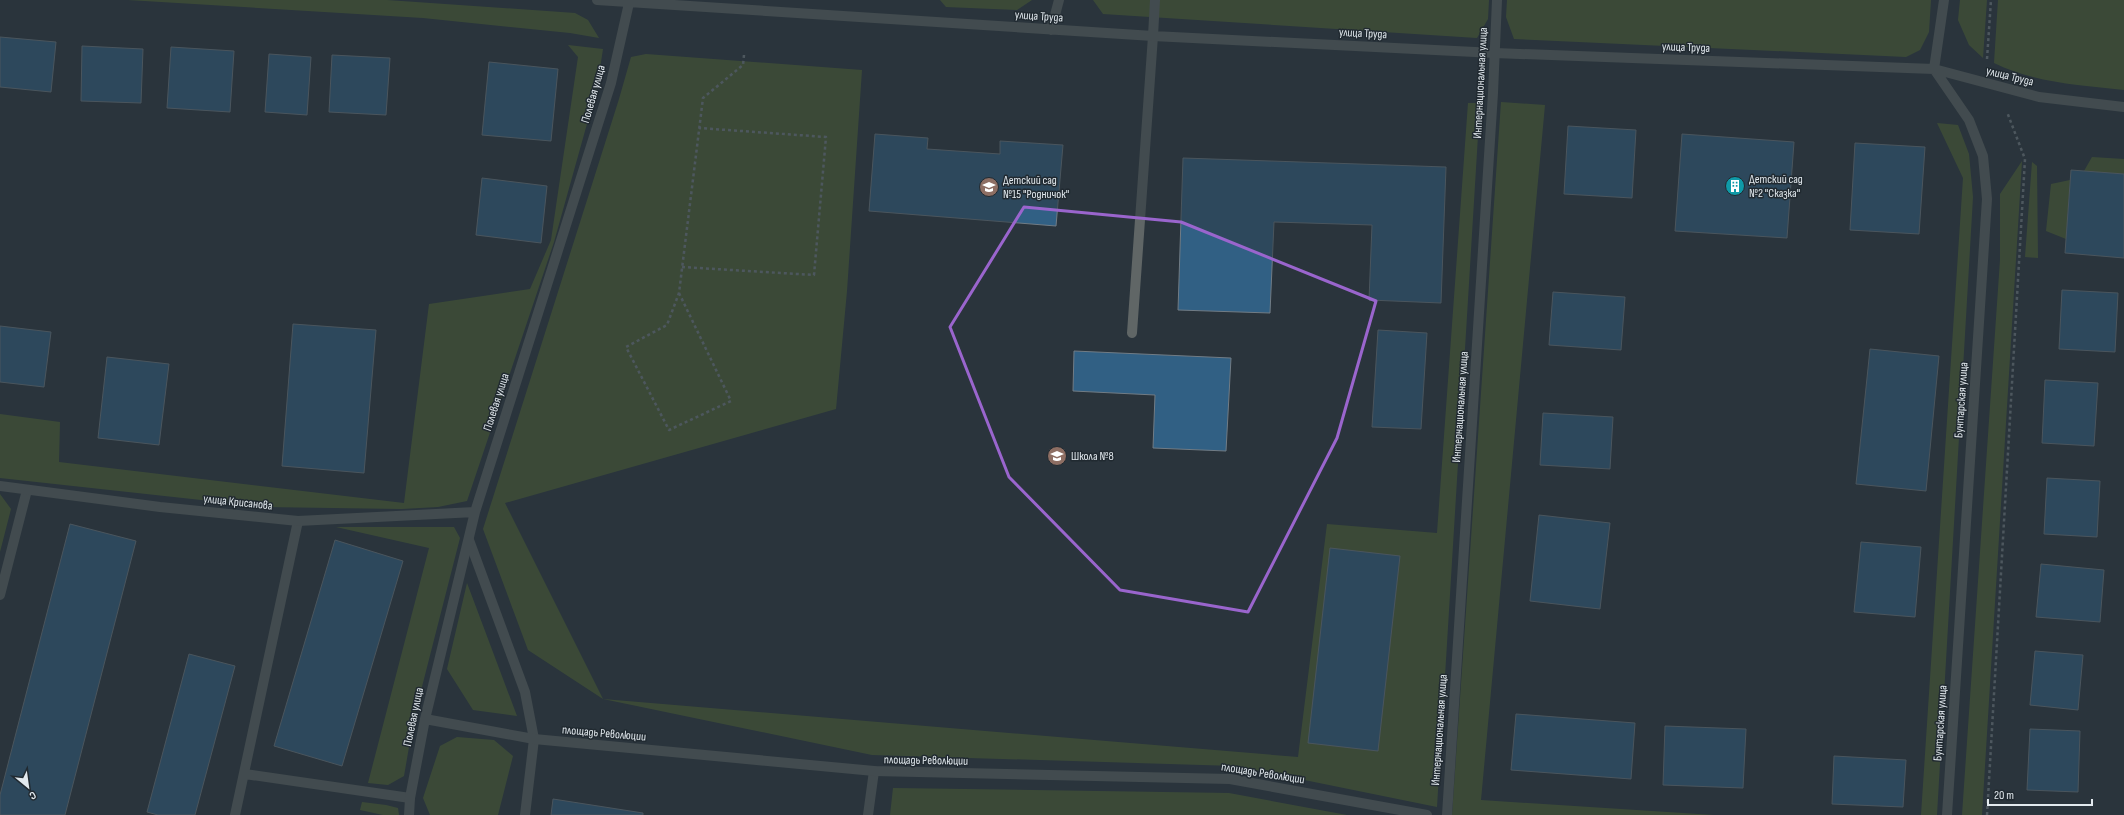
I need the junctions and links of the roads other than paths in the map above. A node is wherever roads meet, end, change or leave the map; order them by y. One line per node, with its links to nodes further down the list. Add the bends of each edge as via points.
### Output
1 (597, 0): 6 (street, улица Труда)
2 (1059, 0): 7 (street)
3 (1155, 0): 8 (street)
4 (1497, 0): 9 (street, Интернациональная улица)
5 (1944, 0): 10 (street)
6 (629, 3): 7 (street, улица Труда); 15 (street, Полевая улица, via 611,83)
7 (1051, 30): 8 (street, улица Труда)
8 (1153, 36): 9 (street, улица Труда); 12 (street)
9 (1495, 53): 10 (street, улица Труда); 29 (street, Интернациональная улица)
10 (1934, 69): 11 (street, улица Труда, via 2039,97); 30 (street, Бунтарская улица, via 1969,120 1983,156 1987,199)
11 (2124, 107)
12 (1132, 333)
13 (0, 486): 14 (street, улица Крисанова)
14 (27, 490): 16 (street, улица Крисанова); 18 (street)
15 (475, 512): 16 (street, улица Крисанова); 17 (street, Полевая улица)
16 (298, 521): 22 (street)
17 (468, 540): 19 (street, Полевая улица); 20 (street, via 525,692)
18 (0, 595)
19 (425, 719): 20 (street, площадь Революции); 23 (street, Полевая улица)
20 (534, 739): 21 (street, площадь Революции); 26 (street)
21 (874, 771): 27 (street); 28 (street, площадь Революции, via 1230,779)
22 (244, 774): 23 (street); 24 (street)
23 (410, 798): 25 (street, Полевая улица)
24 (235, 815)
25 (409, 815)
26 (525, 815)
27 (868, 815)
28 (1427, 815)
29 (1447, 815)
30 (1947, 815)

